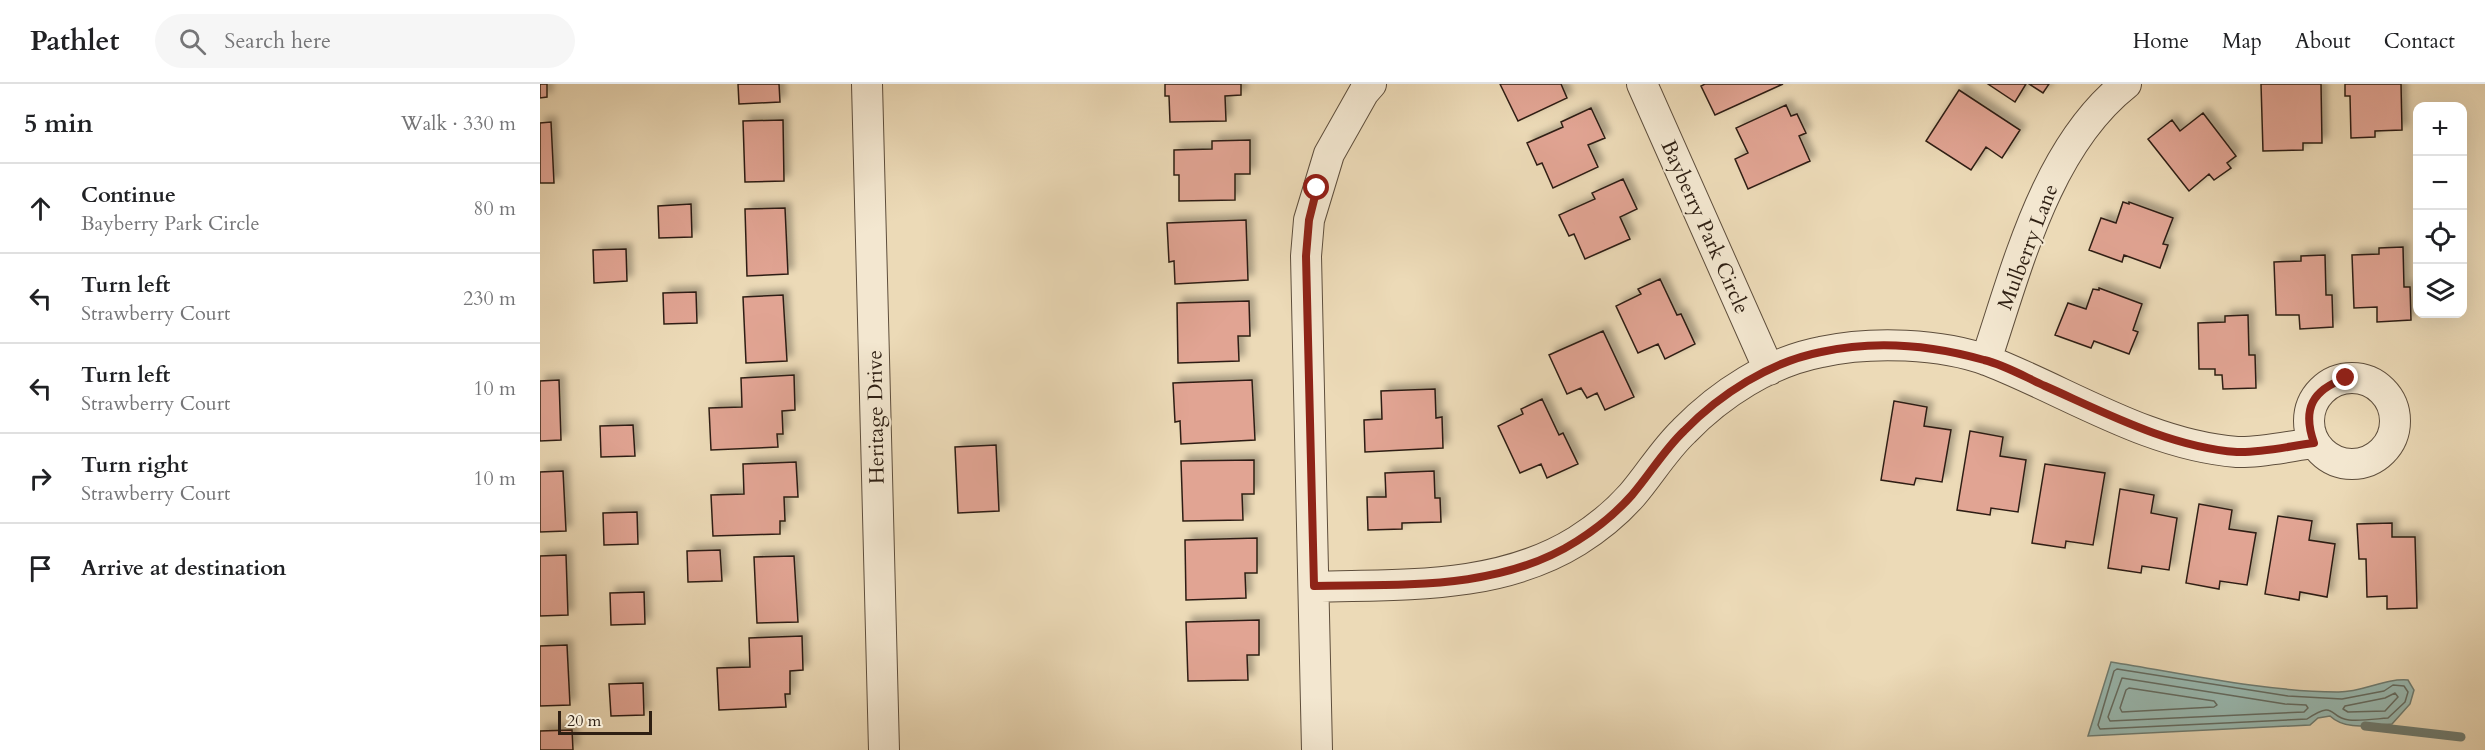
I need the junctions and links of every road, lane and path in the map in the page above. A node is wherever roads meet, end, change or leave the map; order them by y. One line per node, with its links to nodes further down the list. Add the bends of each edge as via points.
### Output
1 (867, 84): 9 (street, Heritage Drive)
2 (1371, 84): 8 (street, via 1329,154 1309,220 1306,286)
3 (1642, 84): 6 (street, Bayberry Park Circle)
4 (2126, 84): 5 (street, Mulberry Lane, via 2101,108 2058,168 2033,220)
5 (1986, 360): 6 (street, via 1934,349 1865,345 1820,352); 7 (street, via 2136,427 2174,438 2239,452)
6 (1769, 370): 8 (street, via 1709,407 1682,432 1630,497 1576,541 1549,555 1479,578 1440,583)
7 (2314, 443)
8 (1314, 586): 10 (street)
9 (884, 750)
10 (1317, 750)

